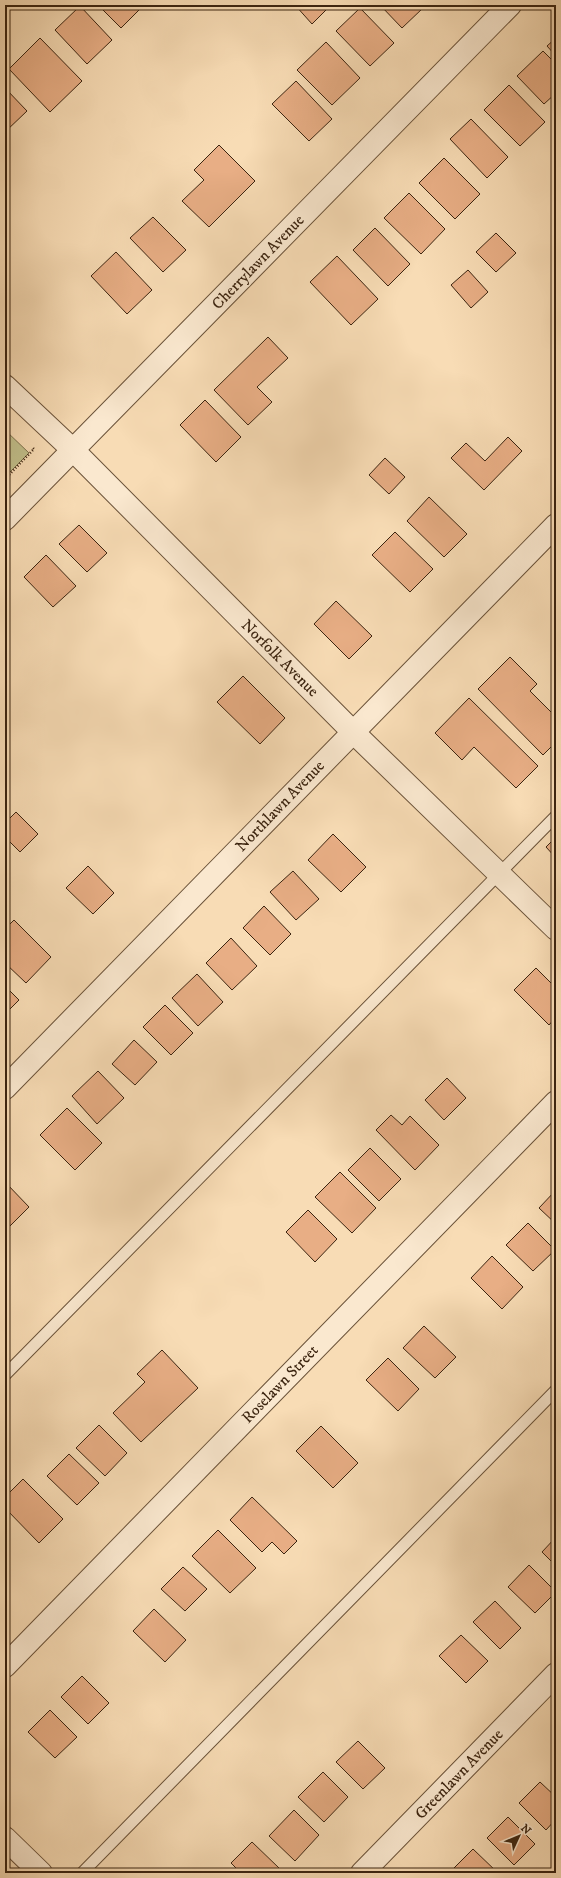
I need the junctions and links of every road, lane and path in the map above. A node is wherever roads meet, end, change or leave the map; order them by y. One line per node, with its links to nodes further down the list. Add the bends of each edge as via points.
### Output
1 (510, 5): 4 (street, Cherrylawn Avenue)
2 (5, 386): 4 (street, Norfolk Avenue)
3 (29, 445): 5 (path, via 34,450)
4 (73, 450): 6 (street, Cherrylawn Avenue); 8 (street, Norfolk Avenue)
5 (5, 480)
6 (5, 519)
7 (556, 525): 8 (street, Northlawn Avenue)
8 (353, 732): 10 (street, Norfolk Avenue); 12 (street, Northlawn Avenue)
9 (556, 816): 10 (lane)
10 (499, 874): 11 (street, Norfolk Avenue); 14 (lane)
11 (556, 930)
12 (5, 1088)
13 (556, 1102): 16 (street, Roselawn Street)
14 (5, 1375)
15 (556, 1390): 20 (lane)
16 (5, 1666)
17 (556, 1674): 21 (street, Greenlawn Avenue)
18 (5, 1838): 19 (street)
19 (41, 1873)
20 (82, 1873)
21 (362, 1873)

